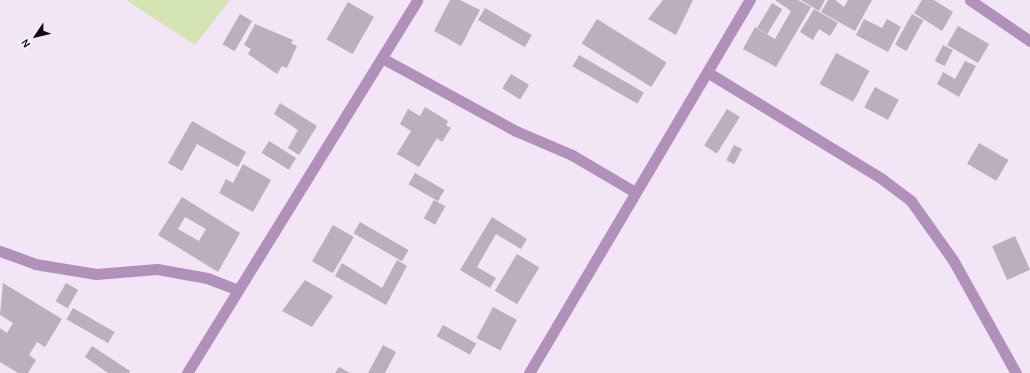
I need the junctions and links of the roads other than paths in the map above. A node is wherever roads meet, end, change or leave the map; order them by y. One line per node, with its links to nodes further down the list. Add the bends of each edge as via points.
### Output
1 (417, 0): 5 (street)
2 (750, 0): 6 (street)
3 (970, 0): 4 (street)
4 (1030, 41)
5 (382, 58): 7 (street, via 516,131 572,155); 9 (street)
6 (708, 72): 7 (street); 12 (street, via 882,178 911,201 949,254)
7 (635, 192): 11 (street)
8 (0, 251): 9 (street, via 35,264 96,274 157,270 207,278)
9 (238, 290): 10 (street)
10 (187, 373)
11 (529, 373)
12 (1016, 373)

